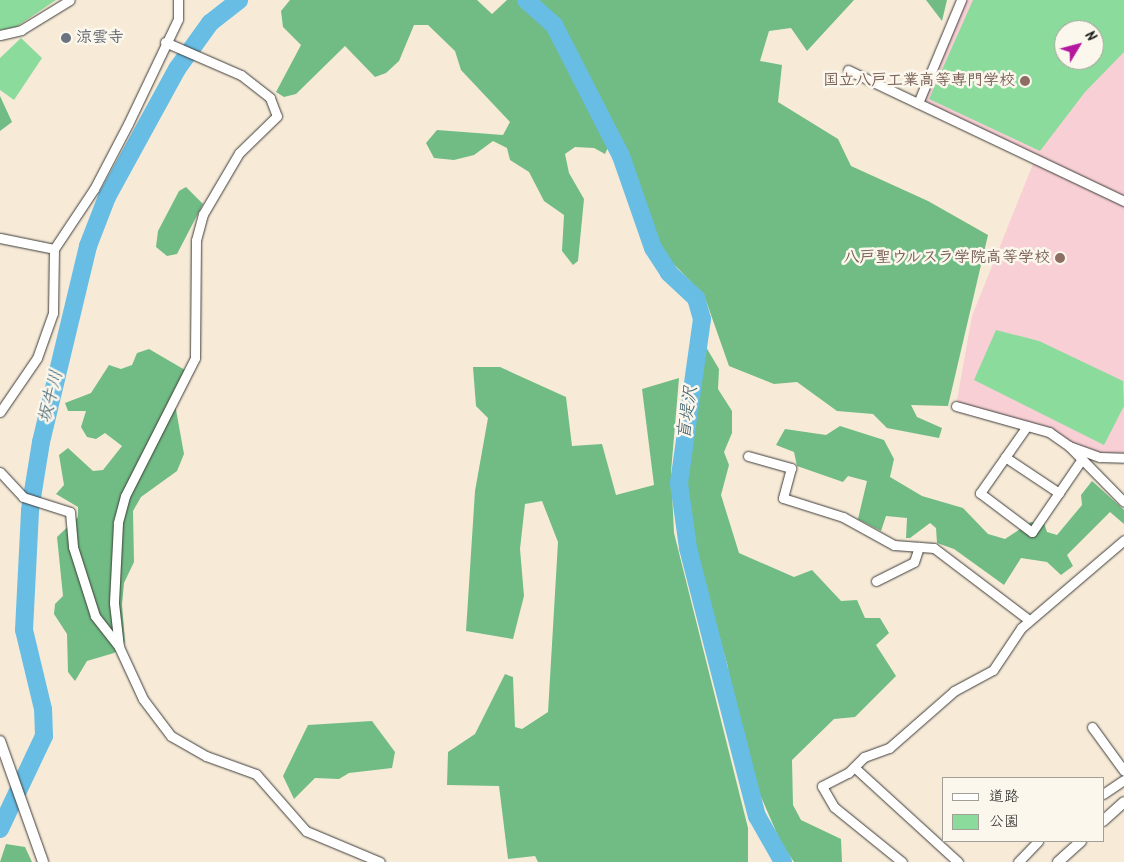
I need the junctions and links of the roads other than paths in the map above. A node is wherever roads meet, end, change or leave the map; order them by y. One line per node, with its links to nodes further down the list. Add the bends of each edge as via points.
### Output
1 (70, 0): 4 (street, via 22,30)
2 (178, 0): 5 (street, via 178,20)
3 (961, 0): 7 (street)
4 (0, 35)
5 (165, 42): 10 (street, via 94,189); 26 (street, via 241,75 270,98 276,116 239,153 203,214 196,240 195,358 125,496 118,522 114,602)
6 (848, 70): 7 (street)
7 (918, 103): 8 (street)
8 (1124, 201)
9 (0, 238): 10 (street)
10 (54, 248): 12 (street, via 53,314 37,358)
11 (956, 406): 13 (street)
12 (0, 412)
13 (1027, 426): 14 (street); 16 (street)
14 (1069, 446): 17 (street, via 1100,457); 18 (street)
15 (748, 456): 23 (street, via 791,468 783,498 843,517 894,545)
16 (1005, 457): 20 (street); 20 (street, via 980,494 1032,532)
17 (1124, 458)
18 (1080, 462): 20 (street); 21 (street)
19 (0, 472): 26 (street, via 23,496 70,512 73,547 96,616)
20 (1059, 493)
21 (1124, 502)
22 (1124, 540): 25 (street)
23 (919, 547): 24 (street, via 914,562); 25 (street, via 952,557)
24 (876, 581)
25 (1029, 620): 29 (street, via 993,670 954,691 898,741)
26 (119, 648): 38 (street, via 143,700 171,736 206,756 256,774 306,831)
27 (1092, 727): 30 (street)
28 (0, 741): 37 (street)
29 (854, 767): 39 (street, via 822,789 834,807); 40 (street)
30 (1124, 770)
31 (1124, 780): 32 (street)
32 (1104, 793)
33 (1124, 802): 34 (street)
34 (1104, 820)
35 (1037, 842): 41 (street)
36 (1080, 842): 42 (street)
37 (43, 862)
38 (380, 862)
39 (902, 862)
40 (958, 862)
41 (1018, 862)
42 (1058, 862)

